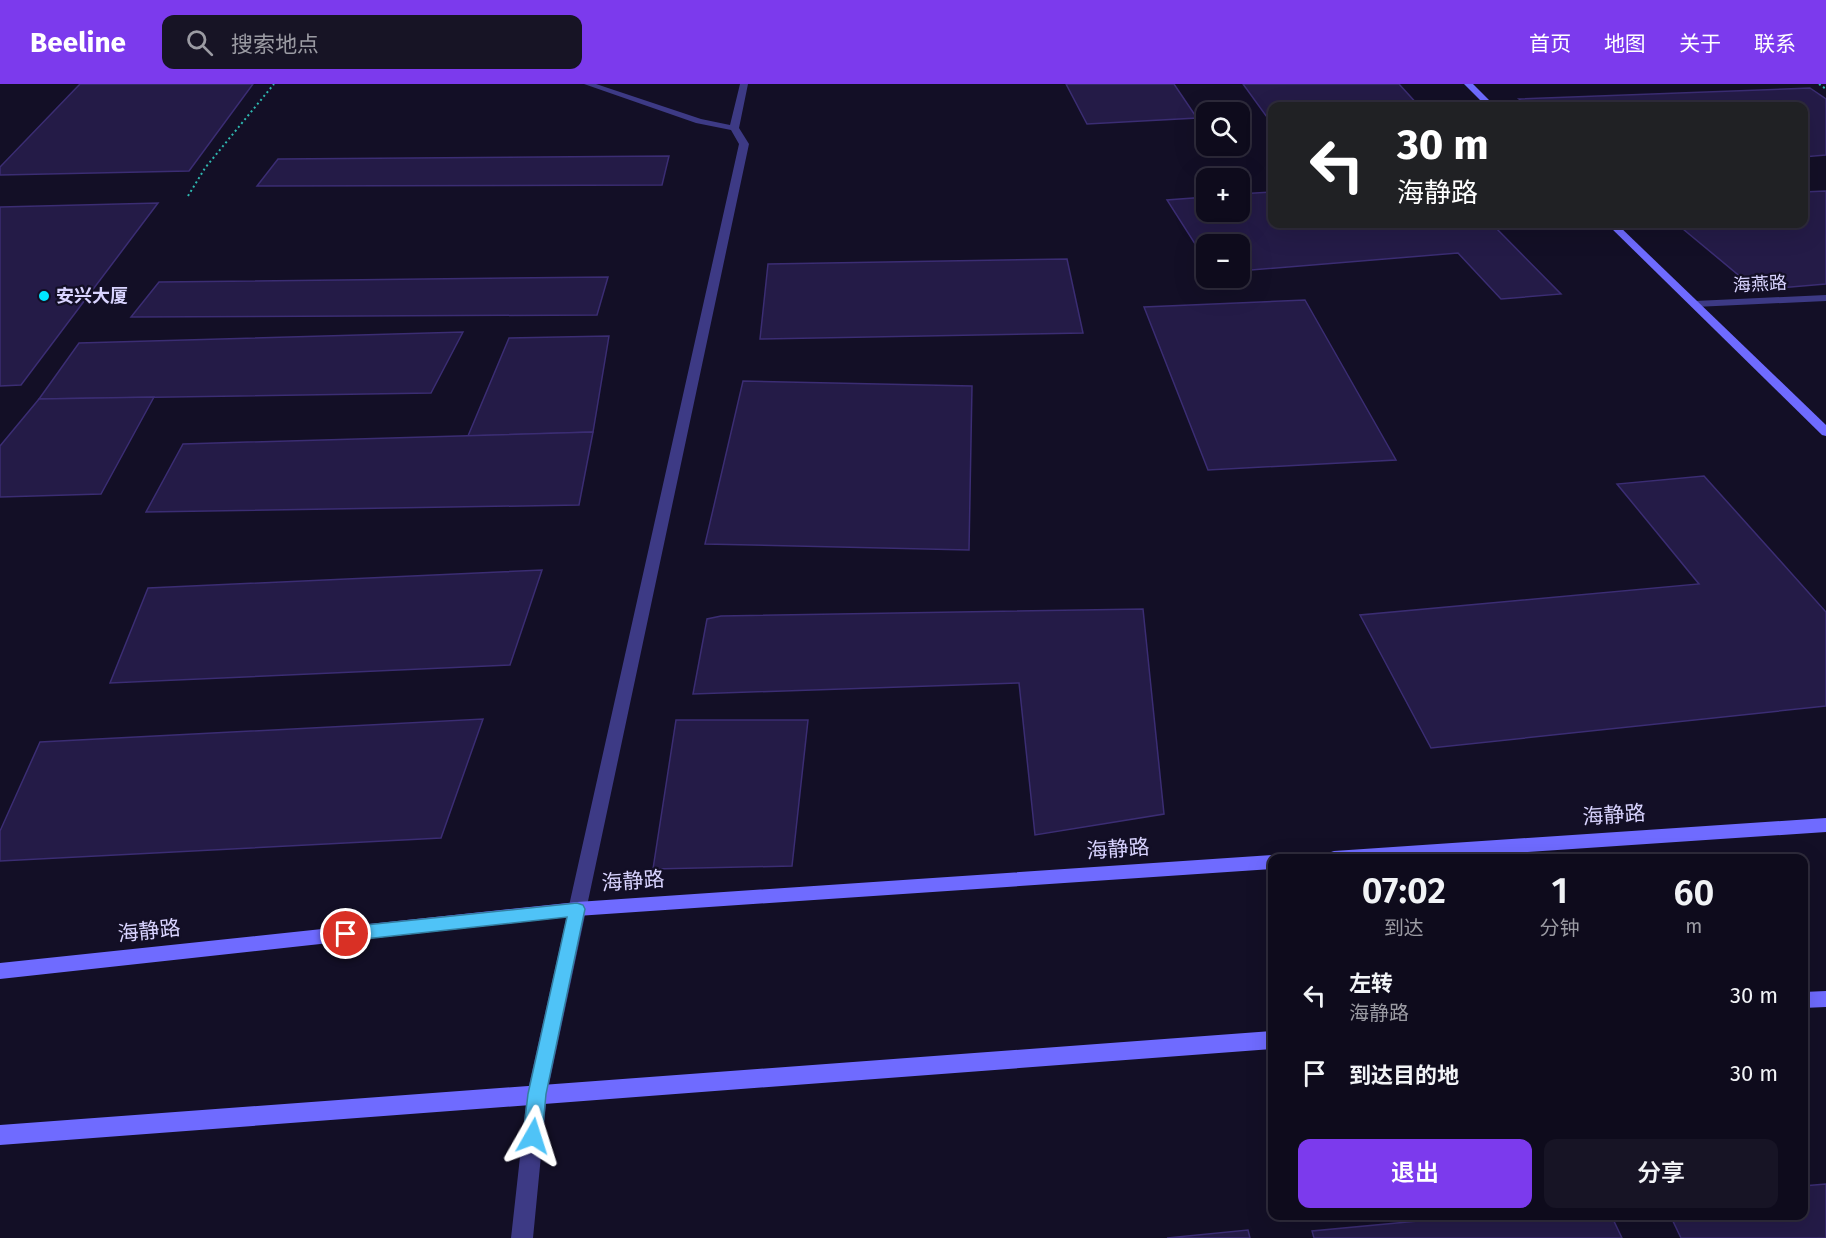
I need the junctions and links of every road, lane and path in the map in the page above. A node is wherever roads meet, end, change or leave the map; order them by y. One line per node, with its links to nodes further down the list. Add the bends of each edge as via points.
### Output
1 (274, 84): 9 (path, via 205,168)
2 (588, 84): 8 (street, via 699,121)
3 (744, 84): 8 (street)
4 (1468, 84): 7 (street)
5 (1818, 84): 6 (path)
6 (1826, 89)
7 (1487, 102)
8 (734, 128): 17 (street, via 744,144)
9 (188, 196)
10 (1616, 228): 12 (street)
11 (1826, 298): 12 (street, 海燕路)
12 (1695, 304): 13 (street)
13 (1826, 432)
14 (1826, 825): 15 (street, 海静路)
15 (1394, 854)
16 (1268, 862): 17 (street, 海静路)
17 (577, 909): 18 (street, 海静路); 22 (street)
18 (0, 971)
19 (1826, 999): 20 (street)
20 (1808, 1000)
21 (1268, 1040): 22 (street)
22 (537, 1094): 23 (street); 24 (street)
23 (0, 1135)
24 (522, 1238)

